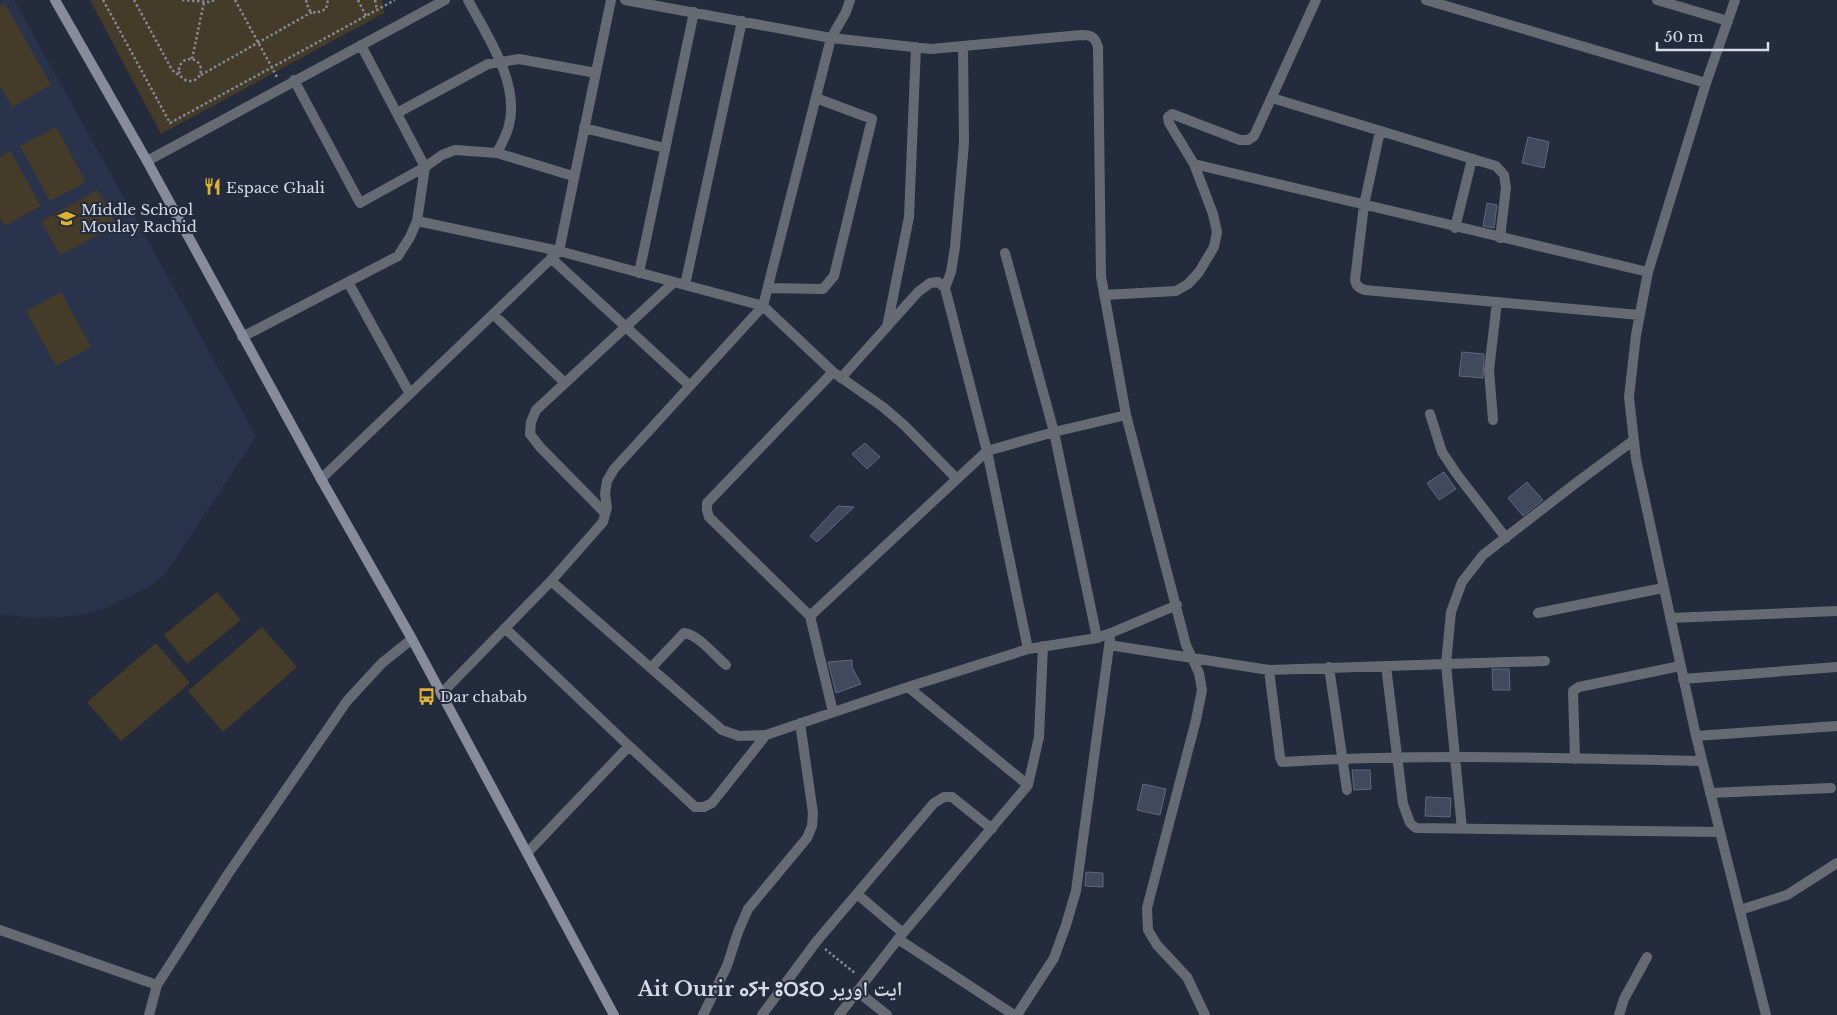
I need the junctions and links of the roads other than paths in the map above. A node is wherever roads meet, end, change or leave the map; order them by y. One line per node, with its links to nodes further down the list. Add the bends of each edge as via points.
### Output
1 (55, 0): 31 (main road)
2 (446, 0): 16 (street)
3 (468, 0): 19 (street)
4 (611, 0): 20 (street)
5 (625, 0): 11 (street)
6 (850, 0): 15 (street)
7 (1316, 0): 24 (street)
8 (1427, 0): 22 (street)
9 (1657, 0): 14 (street)
10 (1735, 0): 14 (street)
11 (673, 4): 12 (street)
12 (694, 12): 13 (street); 28 (street)
13 (742, 21): 15 (street); 46 (street)
14 (1728, 21): 22 (street)
15 (831, 38): 18 (street); 23 (street)
16 (361, 45): 21 (street); 25 (street)
17 (963, 46): 18 (street); 48 (street, via 964,143 955,247); 49 (street, via 1081,35 1095,39 1098,47 1100,276)
18 (916, 47): 55 (street, via 909,217)
19 (501, 61): 20 (street, via 519,59); 25 (street, via 488,64); 29 (street, via 512,101 510,126)
20 (596, 73): 26 (street)
21 (294, 80): 31 (street); 33 (street, via 360,203)
22 (1706, 83): 42 (street)
23 (816, 98): 47 (street); 47 (street, via 872,119 834,276 823,289)
24 (1272, 98): 27 (street); 32 (street, via 1258,130 1248,140 1240,140 1172,114 1168,117)
25 (398, 113): 33 (street)
26 (584, 128): 28 (street); 34 (street)
27 (1380, 131): 30 (street); 35 (street)
28 (665, 148): 43 (street)
29 (497, 153): 33 (street, via 455,150 442,154); 34 (street)
30 (1472, 159): 37 (street); 38 (street, via 1496,166 1504,175 1506,188)
31 (147, 161): 56 (main road)
32 (1194, 164): 35 (street); 49 (street, via 1217,232 1214,247 1199,272 1176,291)
33 (425, 167): 36 (street)
34 (573, 176): 39 (street)
35 (1364, 206): 37 (street); 50 (street, via 1355,280 1359,288)
36 (416, 221): 39 (street); 44 (street, via 398,256)
37 (1455, 228): 38 (street)
38 (1500, 238): 42 (street)
39 (559, 251): 41 (street); 43 (street)
40 (1005, 253): 64 (street)
41 (551, 258): 52 (street); 54 (street)
42 (1648, 272): 53 (street)
43 (639, 273): 45 (street)
44 (348, 282): 56 (street); 60 (street)
45 (674, 282): 46 (street); 54 (street)
46 (685, 285): 51 (street)
47 (768, 288): 51 (street)
48 (945, 288): 55 (street, via 938,282 930,283); 66 (street)
49 (1104, 295): 62 (street)
50 (1497, 302): 53 (street); 63 (street, via 1489,370)
51 (763, 306): 57 (street); 59 (street)
52 (493, 314): 58 (street); 60 (street)
53 (1640, 315): 65 (street, via 1629,397)
54 (626, 327): 58 (street); 59 (street)
55 (887, 327): 57 (street)
56 (242, 337): 67 (main road)
57 (837, 375): 68 (street, via 904,425); 76 (street, via 707,502 706,510 709,517)
58 (565, 383): 69 (street, via 536,410 530,434)
59 (690, 386): 69 (street, via 614,469 607,481)
60 (410, 394): 67 (street)
61 (1430, 414): 70 (street, via 1442,452)
62 (1126, 415): 64 (street); 73 (street)
63 (1493, 420)
64 (1054, 432): 66 (street); 80 (street)
65 (1634, 440): 70 (street); 72 (street)
66 (987, 451): 68 (street); 84 (street)
67 (321, 479): 81 (main road)
68 (957, 479): 76 (street)
69 (605, 513): 71 (street, via 603,522)
70 (1506, 538): 87 (street, via 1482,556 1462,582 1451,612)
71 (551, 581): 78 (street); 93 (street)
72 (1663, 588): 75 (street); 77 (street)
73 (1177, 605): 79 (street); 85 (street)
74 (1837, 611): 77 (street)
75 (1538, 613)
76 (810, 616): 98 (street)
77 (1670, 618): 90 (street)
78 (505, 628): 97 (street); 103 (street)
79 (1111, 634): 80 (street); 82 (street)
80 (1097, 638): 83 (street)
81 (412, 639): 97 (main road); 123 (street, via 382,663 348,701 228,874)
82 (1109, 645): 85 (street); 131 (street, via 1076,891 1054,958)
83 (1043, 646): 84 (street); 109 (street, via 1039,737)
84 (1028, 649): 96 (street)
85 (1191, 658): 94 (street); 132 (street, via 1199,673 1202,690 1147,908 1148,930 1157,945 1187,977)
86 (1546, 661): 87 (street)
87 (1446, 664): 89 (street); 105 (street)
88 (726, 665): 93 (street, via 690,634 684,633)
89 (1386, 666): 91 (street); 104 (street)
90 (1680, 666): 95 (street); 107 (street, via 1579,687 1573,691)
91 (1329, 667): 94 (street); 106 (street)
92 (1837, 667): 95 (street)
93 (651, 668): 101 (street, via 722,730 739,736)
94 (1269, 670): 106 (street, via 1282,762)
95 (1683, 679): 102 (street)
96 (908, 686): 98 (street); 109 (street)
97 (441, 694): 116 (main road)
98 (833, 712): 99 (street)
99 (800, 723): 101 (street); 127 (street, via 812,826 807,838 748,909 727,966)
100 (1837, 726): 102 (street)
101 (766, 735): 103 (street, via 712,803 704,808 695,807)
102 (1696, 736): 108 (street)
103 (629, 746): 116 (street)
104 (1398, 757): 105 (street); 106 (street); 114 (street, via 1403,804 1410,823 1416,828)
105 (1456, 757): 107 (street); 114 (street)
106 (1342, 758): 111 (street)
107 (1575, 759): 108 (street)
108 (1701, 761): 112 (street)
109 (1028, 785): 113 (street)
110 (1831, 788): 112 (street)
111 (1347, 790)
112 (1710, 793): 115 (street)
113 (992, 829): 118 (street, via 952,797 944,797 934,803); 121 (street)
114 (1462, 829): 115 (street)
115 (1720, 832): 119 (street)
116 (527, 853): 126 (main road)
117 (1837, 863): 119 (street, via 1787,895)
118 (857, 894): 121 (street); 128 (street, via 816,942)
119 (1740, 910): 134 (street)
120 (0, 930): 123 (street)
121 (900, 936): 124 (street); 131 (street)
122 (1647, 957): 133 (street)
123 (157, 985): 125 (street)
124 (858, 991): 129 (street); 130 (street)
125 (149, 1015)
126 (614, 1015)
127 (703, 1015)
128 (762, 1015)
129 (839, 1015)
130 (887, 1015)
131 (1016, 1015)
132 (1205, 1015)
133 (1619, 1015)
134 (1766, 1015)

